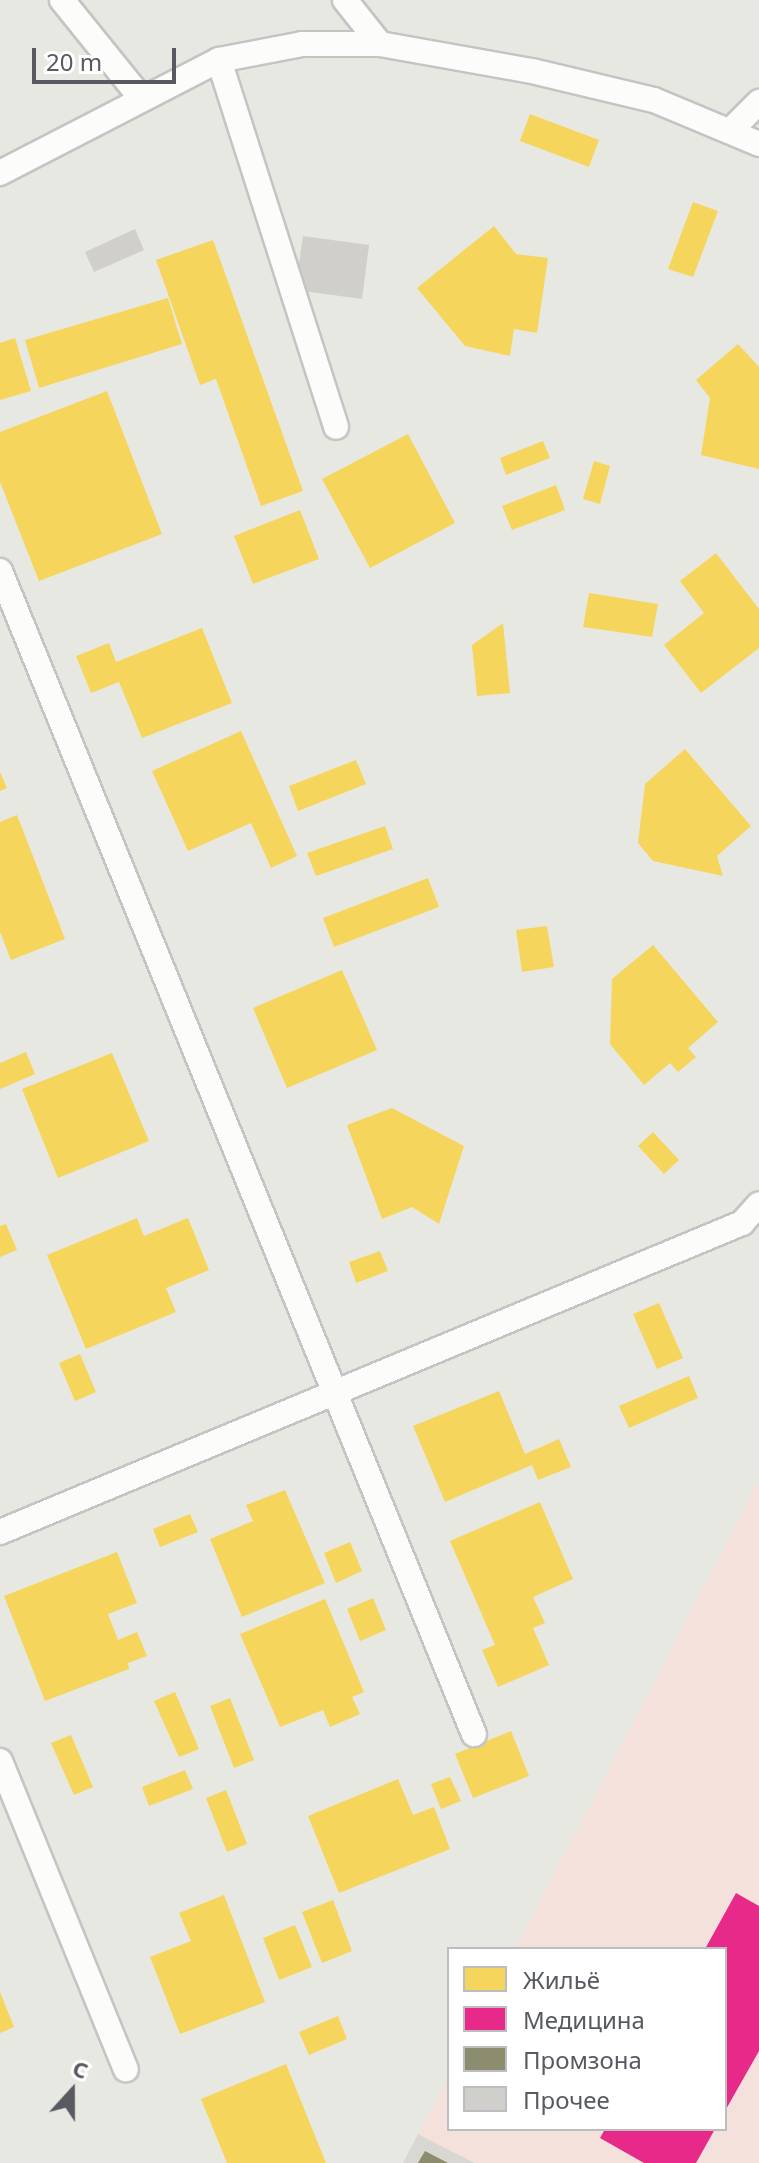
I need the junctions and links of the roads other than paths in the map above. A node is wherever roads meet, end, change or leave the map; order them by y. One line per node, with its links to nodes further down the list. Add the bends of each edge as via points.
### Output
1 (62, 0): 5 (lane)
2 (345, 0): 3 (lane)
3 (380, 44): 4 (lane, via 302,44); 7 (lane, via 654,100)
4 (219, 60): 5 (lane); 10 (lane)
5 (141, 98): 9 (lane)
6 (759, 102): 7 (lane)
7 (731, 130): 8 (lane)
8 (759, 144)
9 (0, 173)
10 (336, 427)
11 (0, 571): 13 (lane)
12 (759, 1204): 13 (lane, via 742,1223)
13 (334, 1393): 14 (lane); 15 (lane)
14 (0, 1532)
15 (474, 1734)
16 (0, 1761): 17 (lane)
17 (126, 2069)

